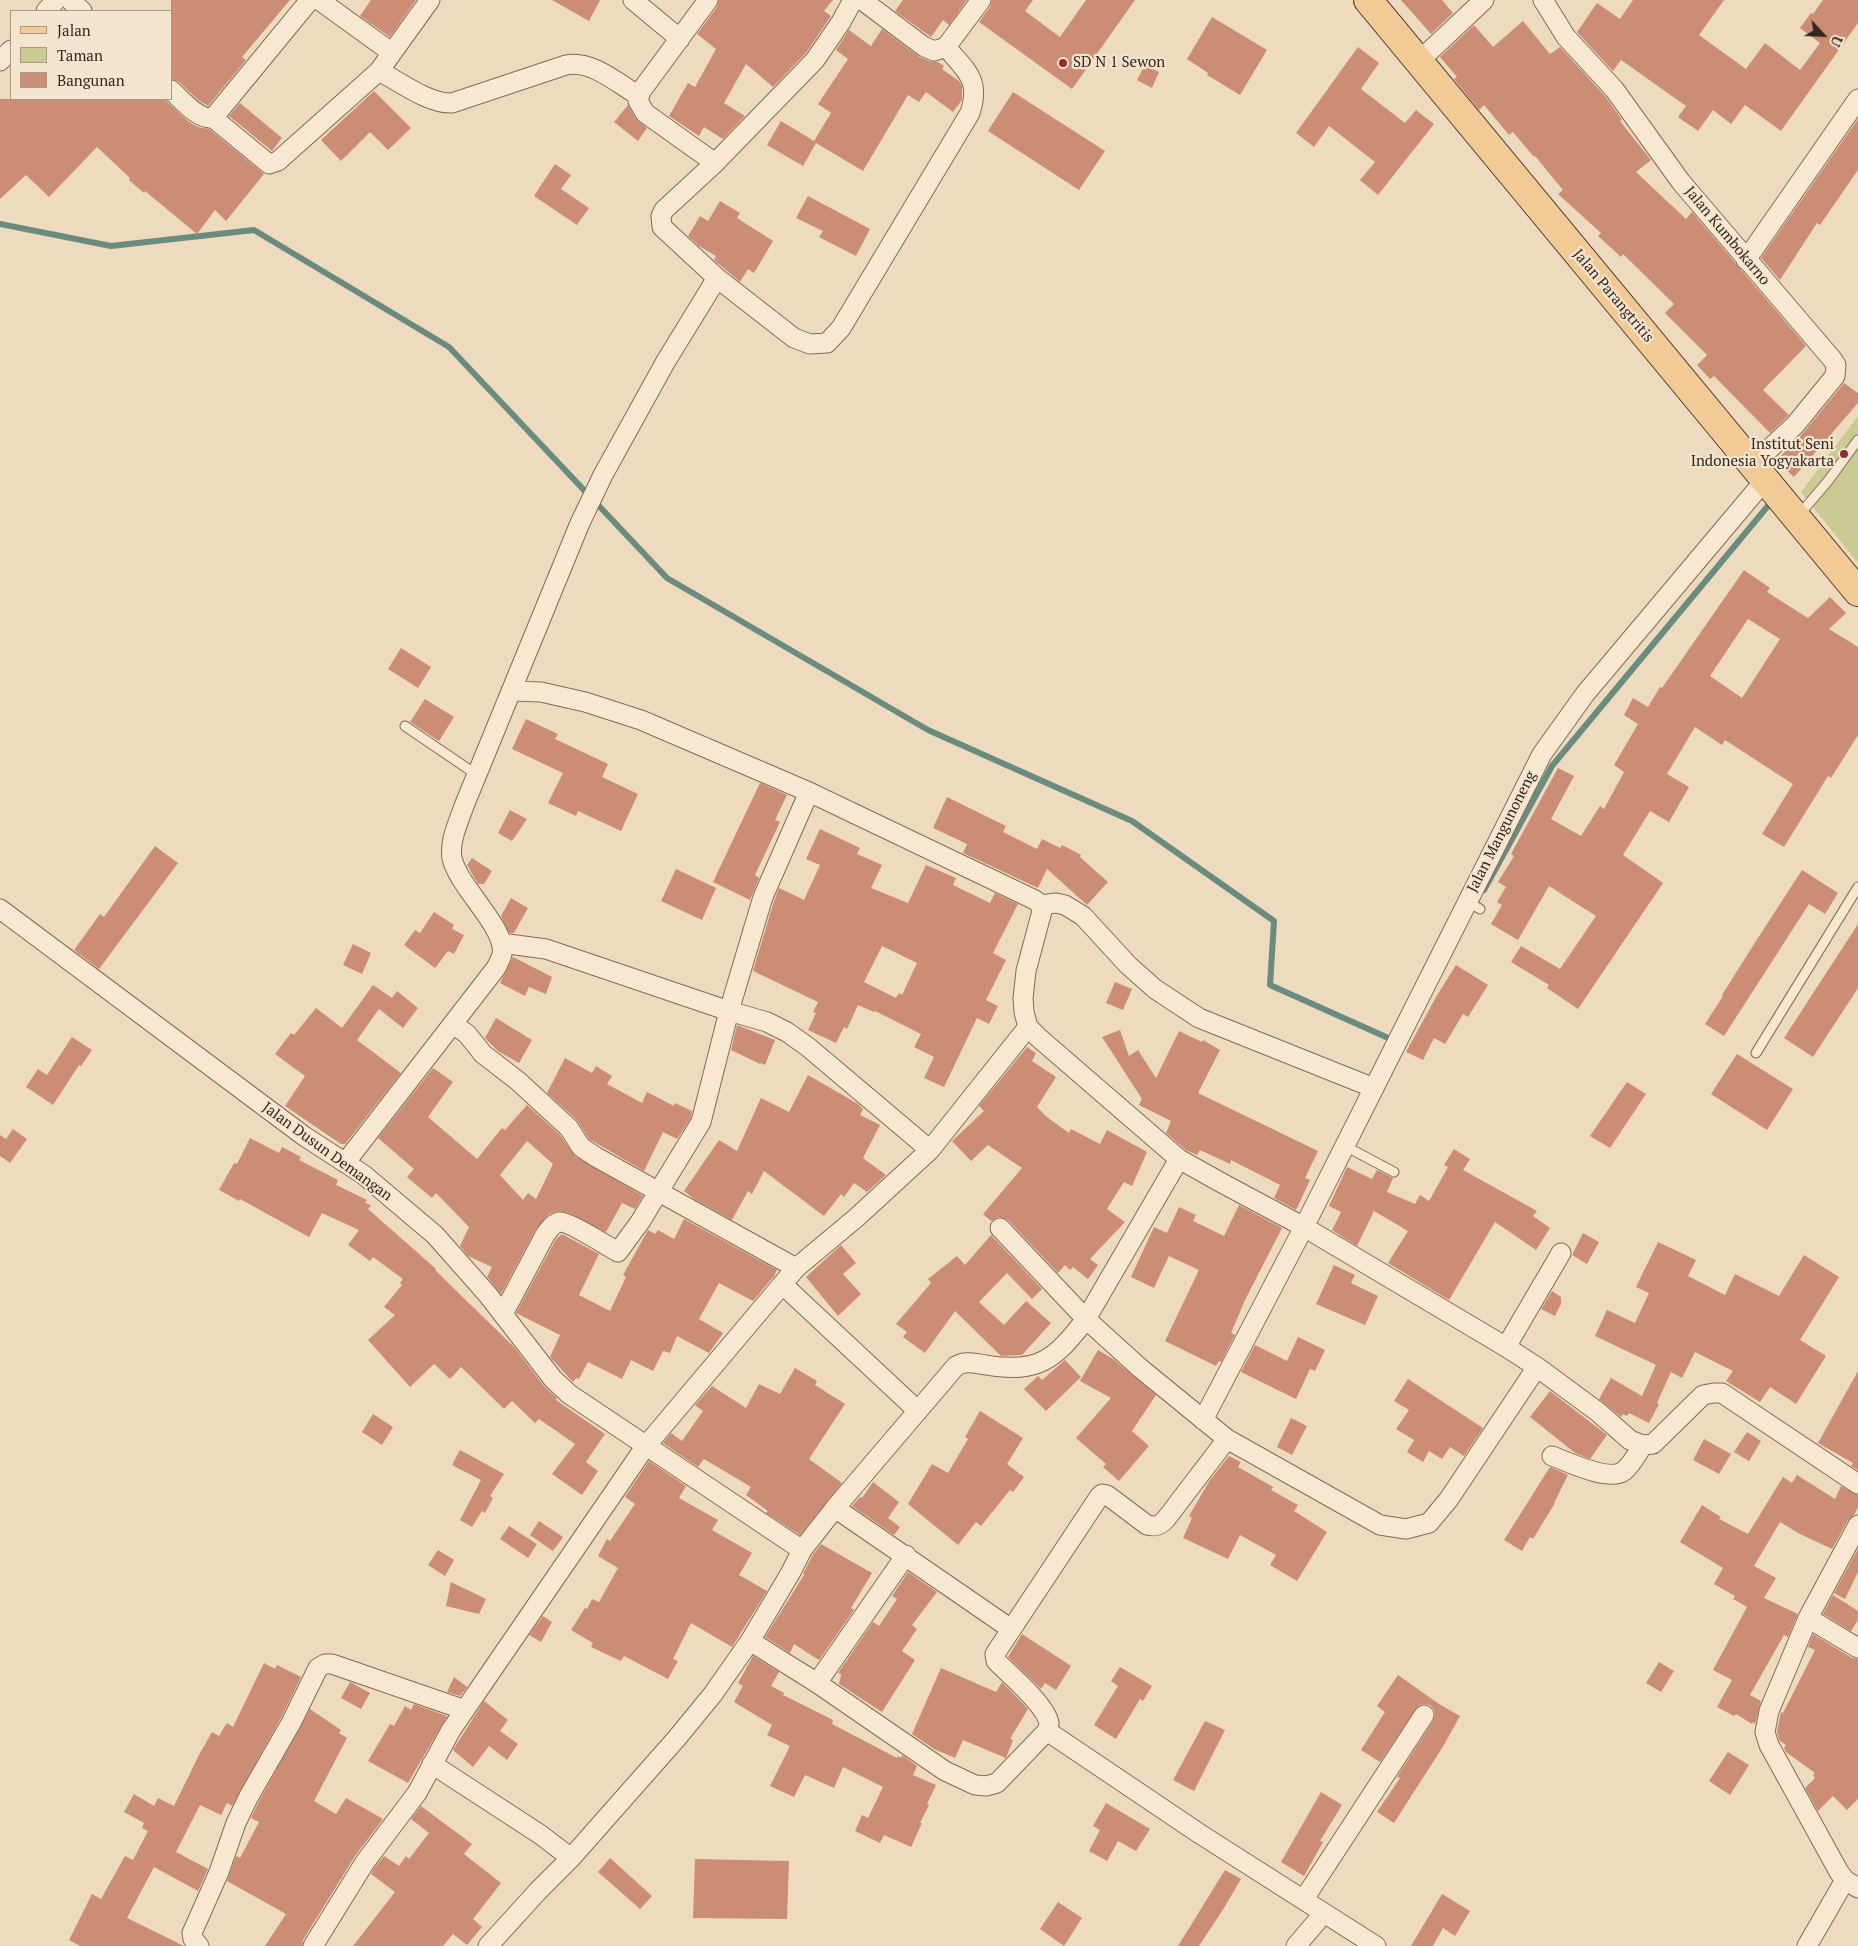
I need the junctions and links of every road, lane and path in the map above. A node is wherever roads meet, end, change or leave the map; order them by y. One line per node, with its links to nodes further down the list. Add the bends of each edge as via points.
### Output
1 (56, 0): 14 (street)
2 (70, 0): 15 (street)
3 (310, 0): 26 (street)
4 (320, 0): 19 (street)
5 (430, 0): 19 (street)
6 (633, 0): 16 (street)
7 (708, 0): 16 (street)
8 (853, 0): 27 (street, via 815,60)
9 (862, 0): 17 (street, via 923,46 934,51)
10 (980, 0): 17 (street)
11 (1368, 0): 20 (main road, Jalan Parangtritis)
12 (1484, 0): 20 (street)
13 (1543, 0): 28 (street, Jalan Kumbokarno, via 1566,38 1614,89 1681,182)
14 (47, 10)
15 (81, 10)
16 (680, 39): 24 (street)
17 (946, 47): 29 (street, via 971,77 975,88 970,113 841,328 827,343 810,344 794,338)
18 (10, 51): 21 (street)
19 (391, 52): 22 (street)
20 (1419, 61): 31 (main road, Jalan Parangtritis)
21 (0, 62)
22 (379, 71): 24 (street, via 444,104 579,63); 26 (street, via 273,164)
23 (172, 91): 26 (street, via 197,113 207,119)
24 (638, 96): 27 (street, via 645,113)
25 (1858, 99): 28 (street)
26 (214, 118)
27 (715, 163): 29 (street, via 664,210 660,222)
28 (1746, 260): 31 (street, Jalan Kumbokarno, via 1832,359 1836,371)
29 (718, 278): 34 (street, via 666,361 603,475 580,523)
30 (1858, 440): 32 (lane)
31 (1759, 472): 32 (main road, Jalan Parangtritis); 46 (street, Jalan Mangunoneng, via 1585,694 1542,754 1473,905 1405,1023)
32 (1798, 517): 33 (main road, Jalan Parangtritis)
33 (1858, 592)
34 (512, 691): 36 (street); 37 (street, via 540,692 585,702 640,720)
35 (406, 726): 36 (lane)
36 (477, 775): 41 (street, via 454,835 452,857 459,876 496,929)
37 (808, 792): 39 (street, via 1000,882); 42 (street, via 763,897)
38 (1858, 887): 45 (lane)
39 (1041, 905): 44 (street, via 1023,998); 46 (street, via 1065,905 1083,916 1155,989 1200,1018)
40 (0, 909): 50 (street, Jalan Dusun Demangan, via 304,1136)
41 (501, 943): 42 (street, via 546,949); 43 (street, via 502,952 496,968)
42 (729, 1011): 48 (street, via 767,1022 787,1032); 52 (street, via 701,1122)
43 (453, 1024): 50 (street); 52 (street, via 570,1128 581,1147)
44 (1028, 1026): 48 (street); 49 (street)
45 (1756, 1053)
46 (1374, 1088): 47 (street, Jalan Mangunoneng)
47 (1345, 1146): 51 (lane); 53 (street, Jalan Mangunoneng)
48 (930, 1150): 56 (street)
49 (1180, 1158): 53 (street); 59 (street)
50 (345, 1163): 58 (street, Jalan Dusun Demangan, via 435,1234)
51 (1394, 1172)
52 (659, 1191): 56 (street); 58 (street, via 618,1252 568,1224 557,1223 550,1228)
53 (1304, 1227): 60 (street); 63 (street, Jalan Mangunoneng)
54 (1000, 1228): 59 (street)
55 (1561, 1253): 60 (street)
56 (796, 1268): 57 (street)
57 (782, 1284): 62 (street); 66 (street)
58 (503, 1314): 66 (street, Jalan Dusun Demangan, via 553,1380)
59 (1086, 1319): 62 (street, via 1068,1343 1038,1364 1018,1368 960,1363); 63 (street)
60 (1506, 1347): 61 (street)
61 (1537, 1367): 64 (street, via 1449,1500 1429,1523 1406,1529 1380,1525); 65 (street, via 1630,1440)
62 (918, 1411): 69 (street)
63 (1203, 1420): 64 (street)
64 (1227, 1439): 74 (street, via 1159,1525 1147,1525 1108,1495 1102,1494)
65 (1643, 1445): 67 (street, via 1631,1464 1622,1472 1611,1474); 68 (street, via 1653,1444 1703,1395 1722,1393)
66 (645, 1447): 71 (street, Jalan Dusun Demangan); 78 (street)
67 (1552, 1456)
68 (1858, 1484)
69 (835, 1508): 71 (street); 72 (street)
70 (1858, 1525): 73 (street)
71 (802, 1550): 75 (street)
72 (906, 1555): 74 (street); 77 (street)
73 (1808, 1618): 76 (street); 83 (street, via 1770,1711 1766,1732 1769,1745)
74 (1011, 1629): 80 (street, via 994,1658 1041,1709 1049,1722)
75 (750, 1641): 77 (street); 82 (street, via 713,1694)
76 (1858, 1648)
77 (817, 1683): 80 (street, via 945,1771 975,1785 997,1783)
78 (465, 1710): 81 (street); 86 (street, via 332,1664 318,1668 236,1822 219,1872 192,1933)
79 (1424, 1715): 84 (street)
80 (1047, 1730): 84 (street)
81 (432, 1764): 82 (street); 87 (street, via 417,1793 366,1862)
82 (571, 1858): 88 (street)
83 (1851, 1884): 91 (street)
84 (1304, 1900): 85 (street)
85 (1324, 1913): 89 (street); 90 (street)
86 (200, 1946)
87 (314, 1946)
88 (488, 1946)
89 (1296, 1946)
90 (1376, 1946)
91 (1807, 1946)

